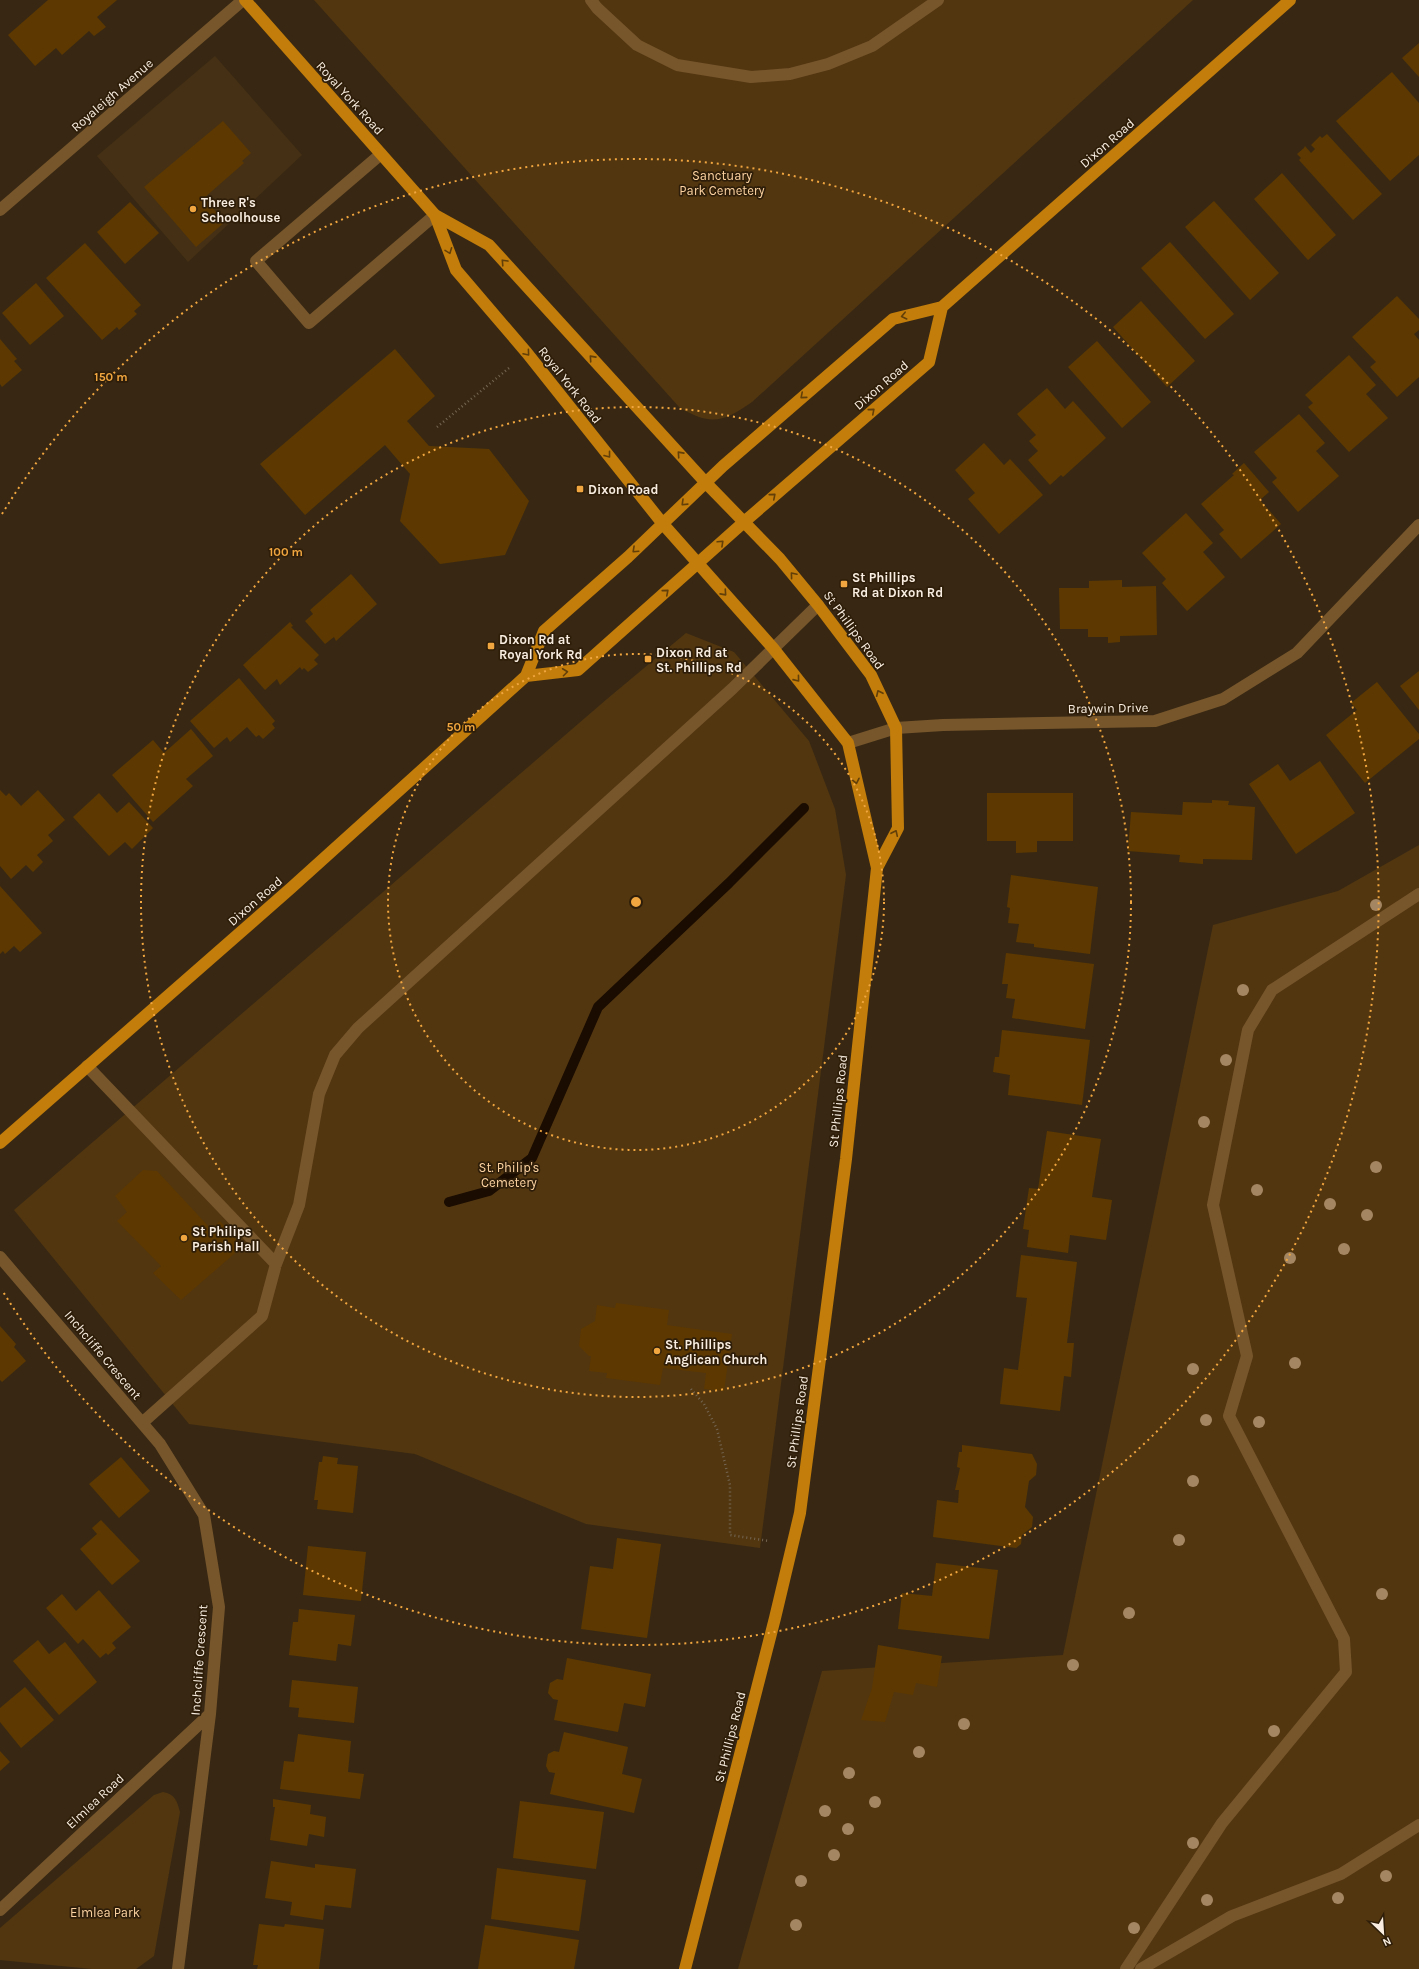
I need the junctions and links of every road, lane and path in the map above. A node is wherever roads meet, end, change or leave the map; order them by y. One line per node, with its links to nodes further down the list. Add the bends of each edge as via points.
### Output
1 (244, 0): 5 (main road, Royal York Road); 6 (street, Royaleigh Avenue)
2 (591, 0): 3 (street, via 637,45 677,65 751,77 790,74 828,64 872,46)
3 (938, 0)
4 (1290, 0): 8 (main road, Dixon Road)
5 (381, 154): 7 (main road, Royal York Road); 7 (street, via 256,261 309,324)
6 (0, 210)
7 (435, 215): 9 (main road, Royal York Road, one-way to 9, via 456,270); 11 (main road, Royal York Road, one-way to 7, via 489,245)
8 (942, 307): 11 (main road, Dixon Road, one-way to 11, via 893,318 739,451); 12 (main road, Dixon Road, one-way to 8, via 929,362)
9 (528, 353): 10 (path); 13 (main road, Royal York Road, one-way to 13)
10 (437, 428)
11 (706, 483): 12 (main road, Royal York Road); 13 (main road, Dixon Road, one-way to 13)
12 (744, 522): 15 (main road, Dixon Road, one-way to 12); 16 (main road, St Phillips Road, one-way to 12, via 780,559)
13 (663, 524): 15 (main road, Royal York Road); 18 (main road, Dixon Road, one-way to 18, via 544,631)
14 (1419, 525): 19 (street, Braywin Drive, via 1297,654 1223,699 1155,721)
15 (698, 564): 17 (main road, St Phillips Road, one-way to 17); 18 (main road, Dixon Road, one-way to 15, via 578,670)
16 (818, 605): 17 (street); 19 (main road, St Phillips Road, one-way to 16, via 871,675)
17 (773, 648): 20 (main road, St Phillips Road, one-way to 20); 26 (street, via 732,689 358,1028 335,1056 319,1094 299,1205)
18 (526, 676): 23 (main road, Dixon Road, via 291,888)
19 (896, 728): 20 (street, Braywin Drive); 21 (main road, St Phillips Road, one-way to 19, via 898,828)
20 (848, 743): 21 (main road, St Phillips Road, one-way to 21)
21 (877, 868): 34 (main road, St Phillips Road, via 846,1159 800,1513)
22 (1419, 894): 35 (street, via 1272,990 1248,1030 1213,1205 1247,1356 1229,1416 1344,1639 1346,1672 1222,1823)
23 (88, 1066): 24 (main road, Dixon Road); 26 (street)
24 (0, 1143)
25 (0, 1257): 28 (street, Inchcliffe Crescent)
26 (276, 1264): 28 (street, via 262,1316)
27 (691, 1389): 29 (path, via 704,1404 717,1428 730,1486 730,1536)
28 (142, 1423): 30 (street, Inchcliffe Crescent, via 160,1444 204,1515 219,1607)
29 (770, 1542)
30 (210, 1714): 32 (street, Elmlea Road); 33 (street, Inchcliffe Crescent)
31 (1419, 1825): 36 (street, via 1341,1874 1232,1916)
32 (0, 1910)
33 (178, 1969)
34 (685, 1969)
35 (1126, 1969)
36 (1141, 1969)

